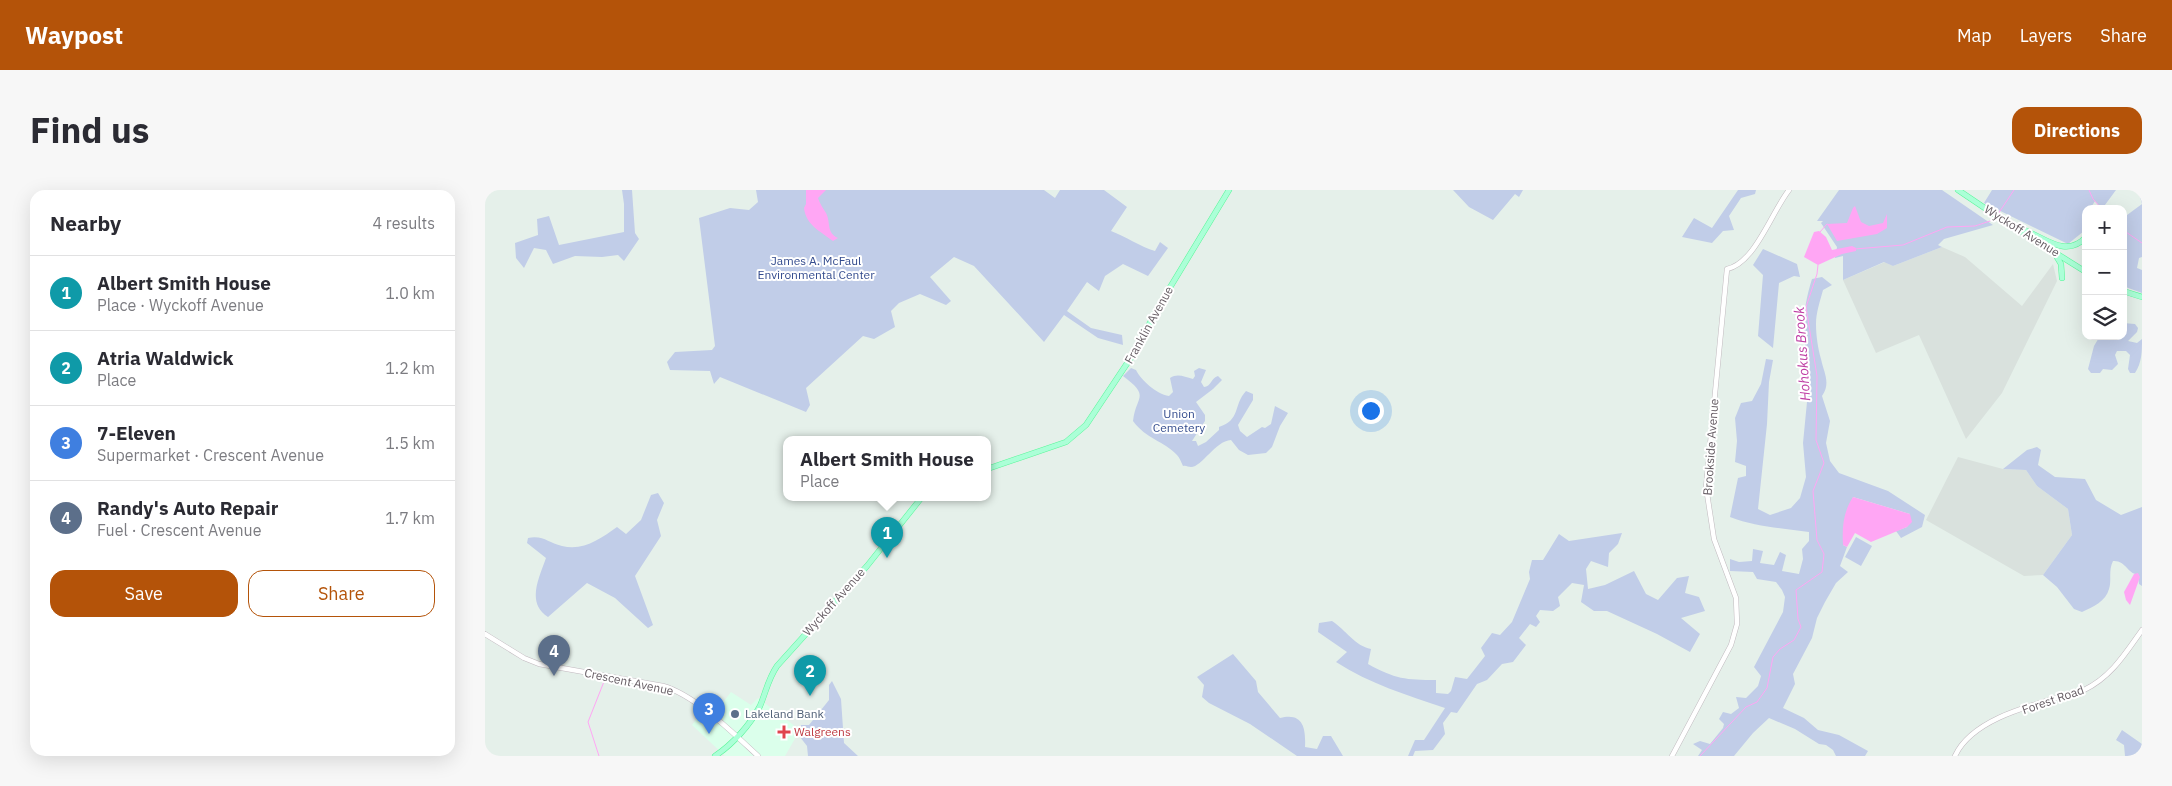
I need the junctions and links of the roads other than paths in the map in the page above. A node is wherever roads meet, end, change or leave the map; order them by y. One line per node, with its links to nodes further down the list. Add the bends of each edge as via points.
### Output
1 (1229, 190): 11 (main road, Franklin Avenue, via 1132,356 1081,430 1055,446)
2 (1789, 190): 18 (street, Brookside Avenue, via 1749,256 1737,266 1727,269 1706,487 1714,539 1736,598 1737,624 1731,645)
3 (1958, 190): 4 (main road, Wyckoff Avenue)
4 (2010, 224): 5 (main road, via 2063,248); 6 (main road, Wyckoff Avenue)
5 (2082, 241)
6 (2054, 251): 7 (main road, Wyckoff Avenue); 8 (main road, via 2061,264)
7 (2082, 269)
8 (2062, 278)
9 (2127, 292): 10 (main road)
10 (2142, 297)
11 (991, 468)
12 (919, 501): 15 (main road, Wyckoff Avenue, via 867,566 777,666 769,678 759,708)
13 (2142, 630): 19 (street, Forest Road, via 2117,665 2097,683 1984,724 1965,740)
14 (485, 634): 15 (street, Crescent Avenue, via 539,664 663,686 678,692)
15 (737, 737): 16 (main road, Wyckoff Avenue); 17 (street, Crescent Avenue)
16 (715, 756)
17 (758, 756)
18 (1672, 756)
19 (1955, 756)

